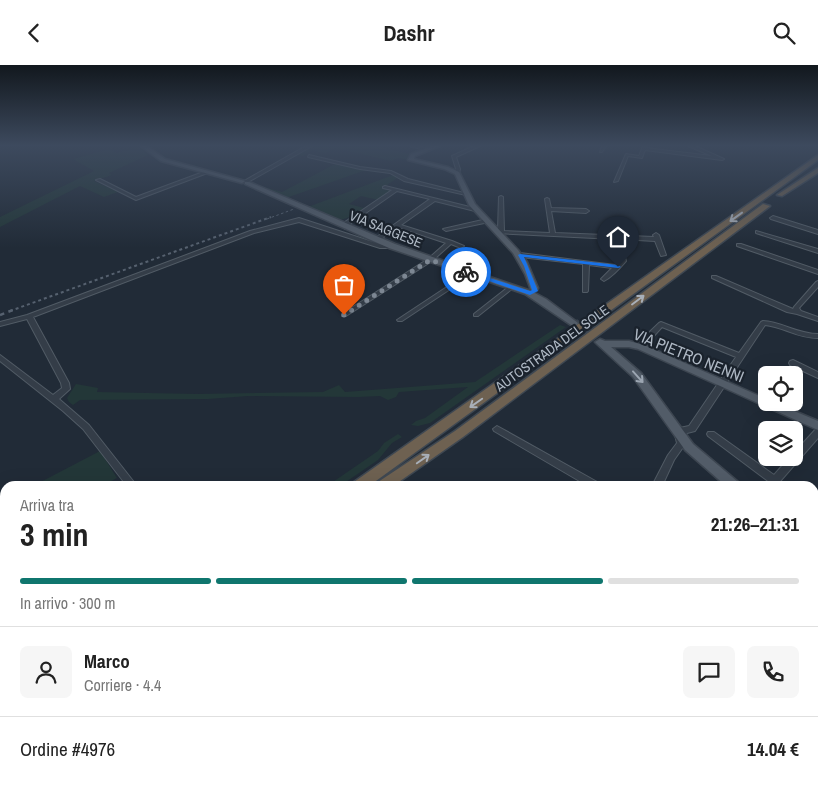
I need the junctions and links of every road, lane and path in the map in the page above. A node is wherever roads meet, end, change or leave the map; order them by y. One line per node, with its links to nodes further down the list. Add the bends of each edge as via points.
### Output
1 (98, 180): 2 (street, via 136,199)
2 (187, 180)
3 (235, 180): 10 (main road, VIA SAGGESE)
4 (246, 180): 10 (street)
5 (410, 180): 14 (street)
6 (460, 180): 14 (main road)
7 (787, 180): 11 (highway, AUTOSTRADA DEL SOLE)
8 (800, 180): 15 (highway, AUTOSTRADA DEL SOLE)
9 (803, 180): 15 (highway)
10 (242, 182): 19 (main road, VIA SAGGESE)
11 (784, 182): 75 (highway, AUTOSTRADA DEL SOLE, one-way to 75)
12 (385, 187): 13 (street)
13 (396, 190): 17 (street); 23 (street)
14 (466, 194): 20 (main road)
15 (780, 195): 76 (highway, AUTOSTRADA DEL SOLE, one-way to 15)
16 (501, 197): 29 (street)
17 (434, 199): 20 (street); 26 (street)
18 (547, 199): 21 (street)
19 (307, 209): 23 (street, via 339,221); 27 (main road, VIA SAGGESE)
20 (476, 209): 25 (main road)
21 (548, 209): 22 (street); 32 (street)
22 (586, 211)
23 (356, 217): 27 (street, via 347,223)
24 (773, 218): 31 (street)
25 (487, 221): 28 (street); 29 (main road)
26 (396, 225): 34 (street); 35 (street)
27 (347, 227): 34 (main road, VIA SAGGESE)
28 (446, 229)
29 (499, 232): 32 (street); 40 (main road)
30 (758, 232): 39 (street)
31 (818, 232)
32 (553, 235): 33 (street)
33 (617, 237): 41 (street, via 656,237); 44 (street, via 623,261)
34 (376, 240): 38 (main road, VIA SAGGESE)
35 (450, 242): 37 (street); 42 (street)
36 (739, 245): 45 (street)
37 (461, 246)
38 (392, 247): 42 (main road, VIA SAGGESE); 56 (street, via 382,247 299,220 252,232)
39 (818, 251)
40 (520, 255): 43 (street); 51 (main road, via 531,278)
41 (663, 255)
42 (430, 260): 46 (main road, VIA SAGGESE); 54 (street)
43 (586, 263): 44 (street); 52 (street)
44 (618, 267): 48 (street)
45 (818, 272)
46 (470, 274): 50 (main road, VIA SAGGESE); 58 (street)
47 (714, 277): 53 (street, via 789,311)
48 (604, 279)
49 (818, 283): 53 (street, via 796,308)
50 (512, 288): 51 (main road, VIA SAGGESE); 55 (street)
51 (529, 290): 59 (main road, VIA SAGGESE)
52 (585, 291)
53 (798, 312): 57 (street)
54 (344, 315)
55 (476, 315)
56 (29, 316): 60 (street); 68 (street, via 65,383 66,389)
57 (818, 319)
58 (400, 320)
59 (574, 323)
60 (0, 324)
61 (818, 336): 63 (street, via 800,335 776,323 763,323)
62 (639, 347): 63 (street, via 661,324); 67 (main road, VIA PIETRO NENNI); 71 (main road, VIA PIETRO NENNI, one-way to 71, via 599,342 636,375)
63 (741, 356): 67 (street)
64 (0, 357): 68 (street)
65 (794, 363): 66 (street)
66 (818, 375)
67 (723, 384): 69 (main road, VIA PIETRO NENNI); 71 (street, via 692,429)
68 (53, 399): 74 (street, via 86,427)
69 (818, 426)
70 (497, 429): 77 (street)
71 (681, 431): 78 (street, via 682,443); 79 (main road, via 688,447)
72 (818, 432): 81 (street)
73 (711, 434): 80 (street)
74 (128, 481)
75 (366, 481)
76 (390, 481)
77 (587, 481)
78 (660, 481)
79 (728, 481)
80 (770, 481)
81 (774, 481)

